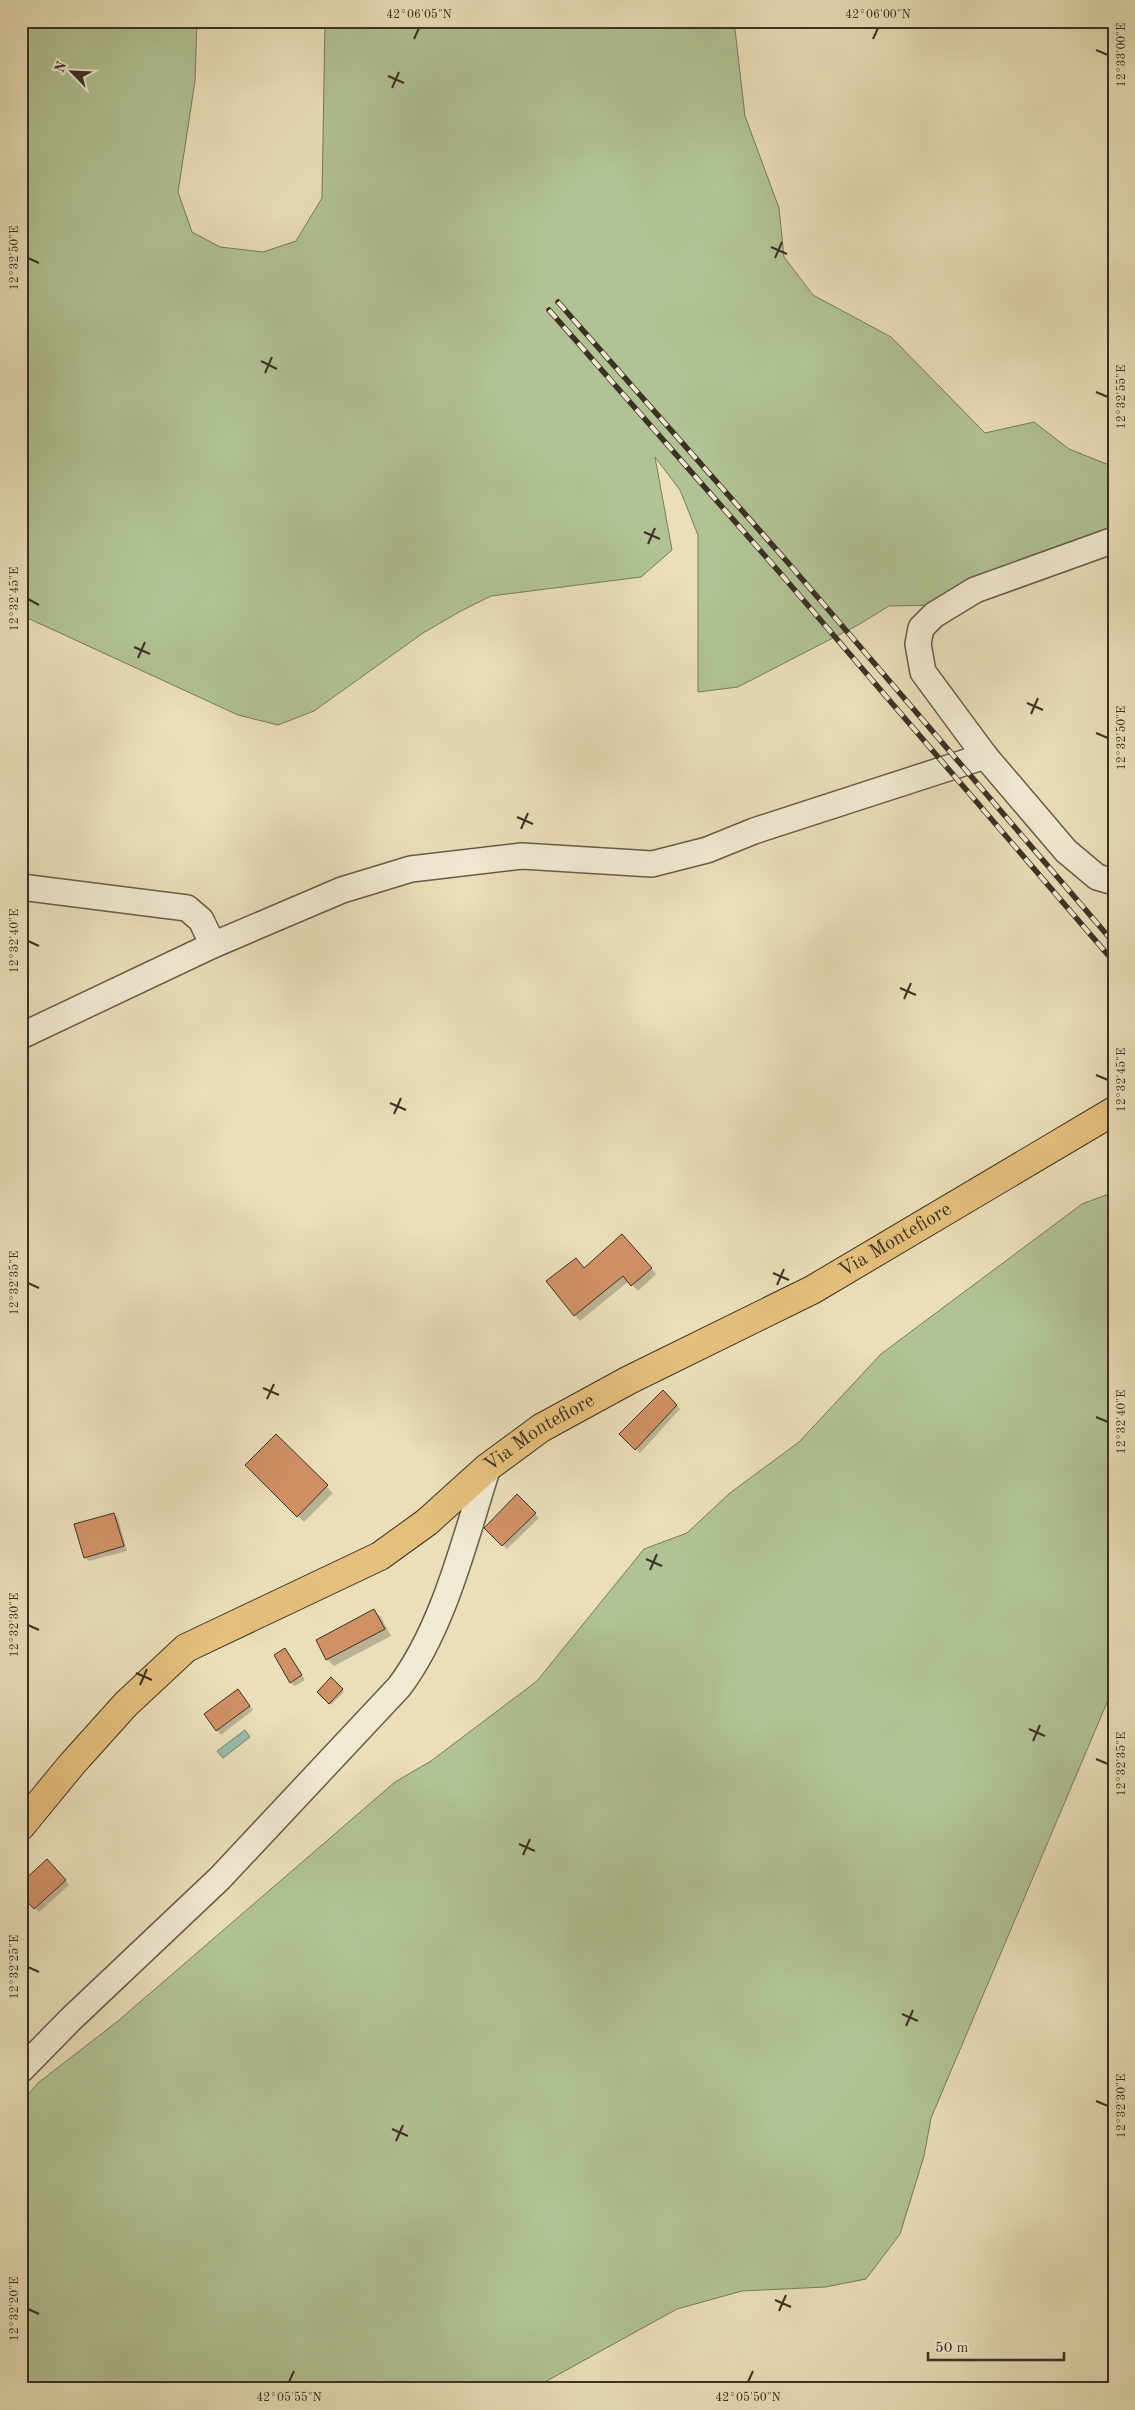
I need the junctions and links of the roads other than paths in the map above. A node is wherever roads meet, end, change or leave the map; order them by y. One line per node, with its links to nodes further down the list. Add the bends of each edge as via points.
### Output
1 (1114, 540): 2 (street, via 975,590 934,615 921,628 918,644 923,672)
2 (985, 756): 3 (street, via 1066,851 1097,877); 5 (street, via 754,831 707,850 652,864 522,856 411,869 342,890)
3 (1114, 882)
4 (21, 887): 5 (street, via 187,908 202,920)
5 (213, 945): 6 (street)
6 (21, 1036)
7 (1114, 1111): 8 (main road, Via Montefiore, via 812,1290 567,1413)
8 (488, 1467): 9 (main road, Via Montefiore, via 427,1522 380,1556 186,1648 126,1704); 10 (street, via 436,1624 399,1687 220,1878)
9 (21, 1826)
10 (21, 2070)

